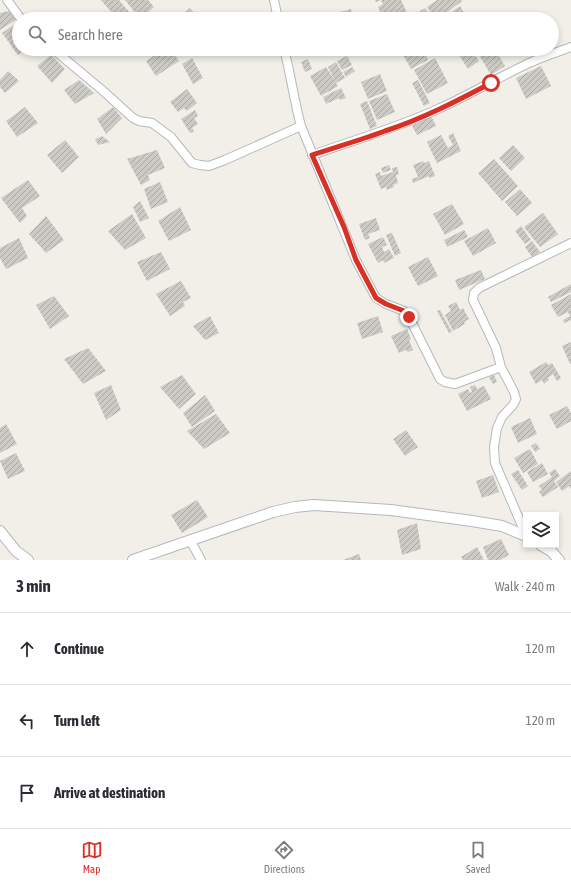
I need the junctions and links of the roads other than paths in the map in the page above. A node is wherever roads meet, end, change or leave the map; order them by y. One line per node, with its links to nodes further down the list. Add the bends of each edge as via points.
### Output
1 (7, 0): 3 (street)
2 (274, 0): 4 (street)
3 (16, 12)
4 (277, 12)
5 (571, 47): 6 (street)
6 (559, 52)
7 (61, 56): 10 (street, via 133,118 152,123 171,137 192,163 209,166)
8 (286, 56): 10 (street)
9 (548, 56): 11 (street, via 408,123)
10 (301, 126): 11 (street)
11 (312, 155): 13 (street, via 356,260 376,298 404,311 409,317 440,379 455,384)
12 (571, 243): 13 (street, via 479,288 474,293 473,300 496,348)
13 (501, 367): 14 (street, via 516,399 502,417 498,428 494,447 495,463)
14 (523, 528)
15 (0, 531): 19 (street, via 16,551)
16 (523, 534): 17 (street, via 502,526 472,521 390,510 314,505 273,512)
17 (190, 540): 20 (street); 21 (street)
18 (546, 548): 22 (street)
19 (28, 560)
20 (134, 560)
21 (201, 560)
22 (559, 560)

